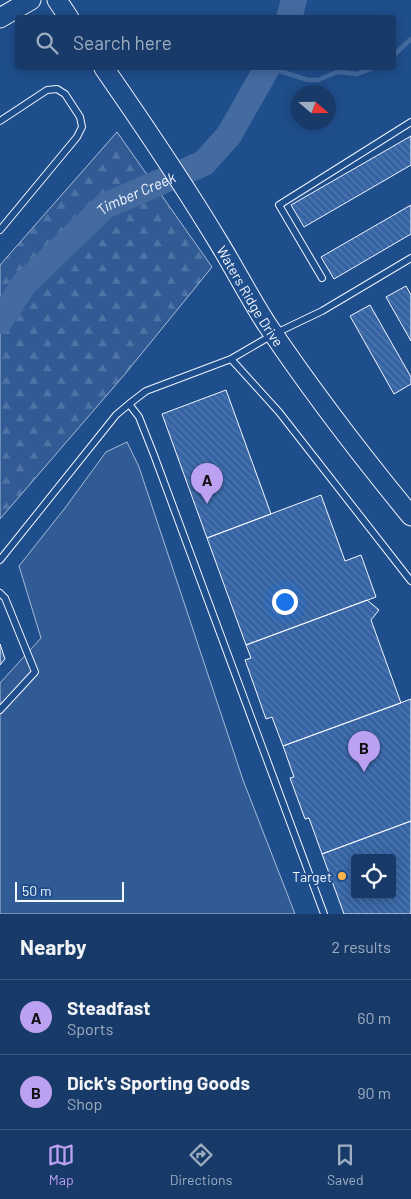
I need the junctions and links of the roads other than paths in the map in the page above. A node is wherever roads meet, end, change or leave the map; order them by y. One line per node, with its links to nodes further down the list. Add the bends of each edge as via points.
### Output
1 (31, 0): 4 (street)
2 (57, 0): 3 (street)
3 (67, 15)
4 (0, 18)
5 (105, 70): 11 (street, Waters Ridge Drive, via 221,246)
6 (0, 121): 8 (lane, via 47,90 57,89 65,94 80,116 82,127)
7 (411, 122): 10 (lane, via 278,205)
8 (0, 230)
9 (411, 258): 11 (lane, via 322,311)
10 (322, 278)
11 (274, 334): 12 (lane); 14 (street, Waters Ridge Drive, via 358,452)
12 (231, 359): 13 (lane, via 146,391); 16 (lane, via 279,412)
13 (129, 404): 15 (lane, via 116,414); 19 (lane, via 139,417 154,455)
14 (411, 516)
15 (0, 560)
16 (411, 581)
17 (0, 593): 18 (lane, via 5,598 35,672)
18 (0, 710)
19 (324, 914)

